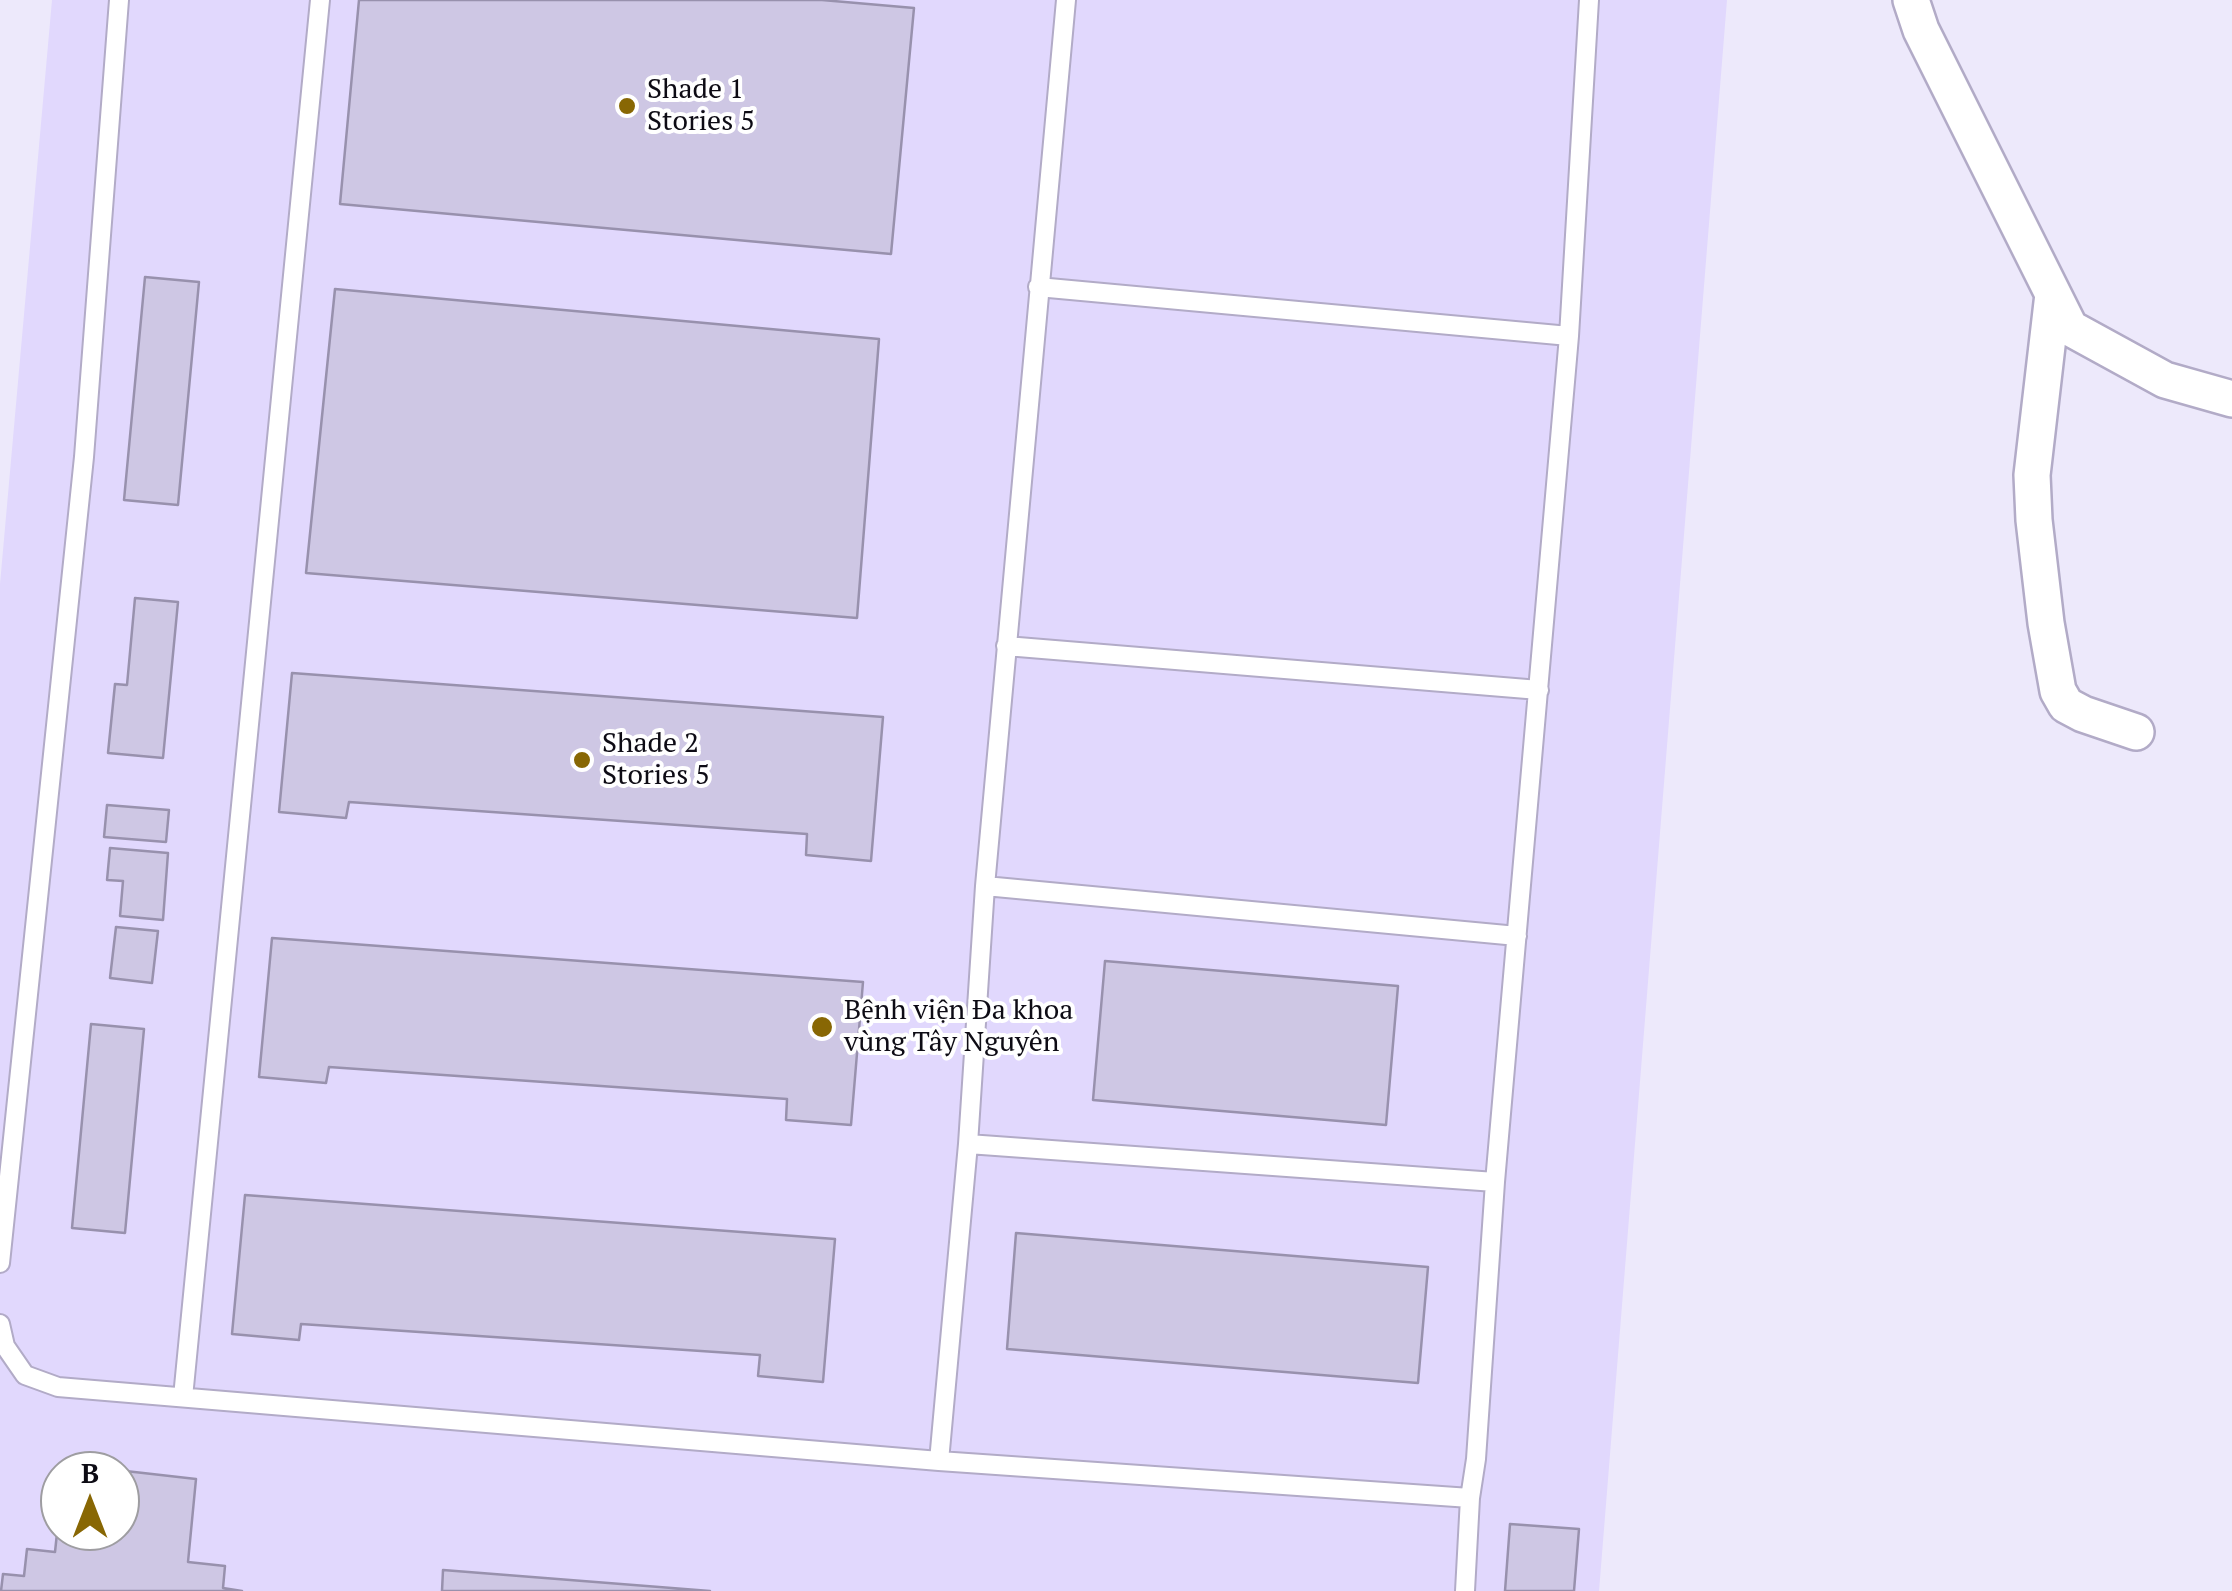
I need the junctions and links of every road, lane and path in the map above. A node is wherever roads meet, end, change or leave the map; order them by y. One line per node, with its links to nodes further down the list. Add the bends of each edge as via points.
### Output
1 (119, 0): 17 (lane, via 84,457)
2 (320, 0): 19 (lane)
3 (1066, 0): 6 (lane)
4 (1589, 0): 8 (lane)
5 (1911, 0): 7 (street)
6 (1038, 287): 8 (lane); 10 (lane)
7 (2053, 294): 9 (street, via 2070,328 2165,380); 12 (street, via 2032,476 2058,692 2083,714)
8 (1570, 336): 11 (lane)
9 (2232, 398)
10 (1006, 646): 11 (lane); 13 (lane)
11 (1539, 690): 14 (lane)
12 (2136, 732)
13 (985, 886): 14 (lane); 15 (lane)
14 (1516, 936): 16 (lane)
15 (968, 1144): 16 (lane); 20 (lane)
16 (1495, 1182): 21 (lane)
17 (0, 1264)
18 (0, 1324): 19 (lane, via 5,1346 25,1375 58,1387)
19 (183, 1398): 20 (lane)
20 (939, 1461): 21 (lane)
21 (1470, 1498): 22 (lane)
22 (1465, 1591)

